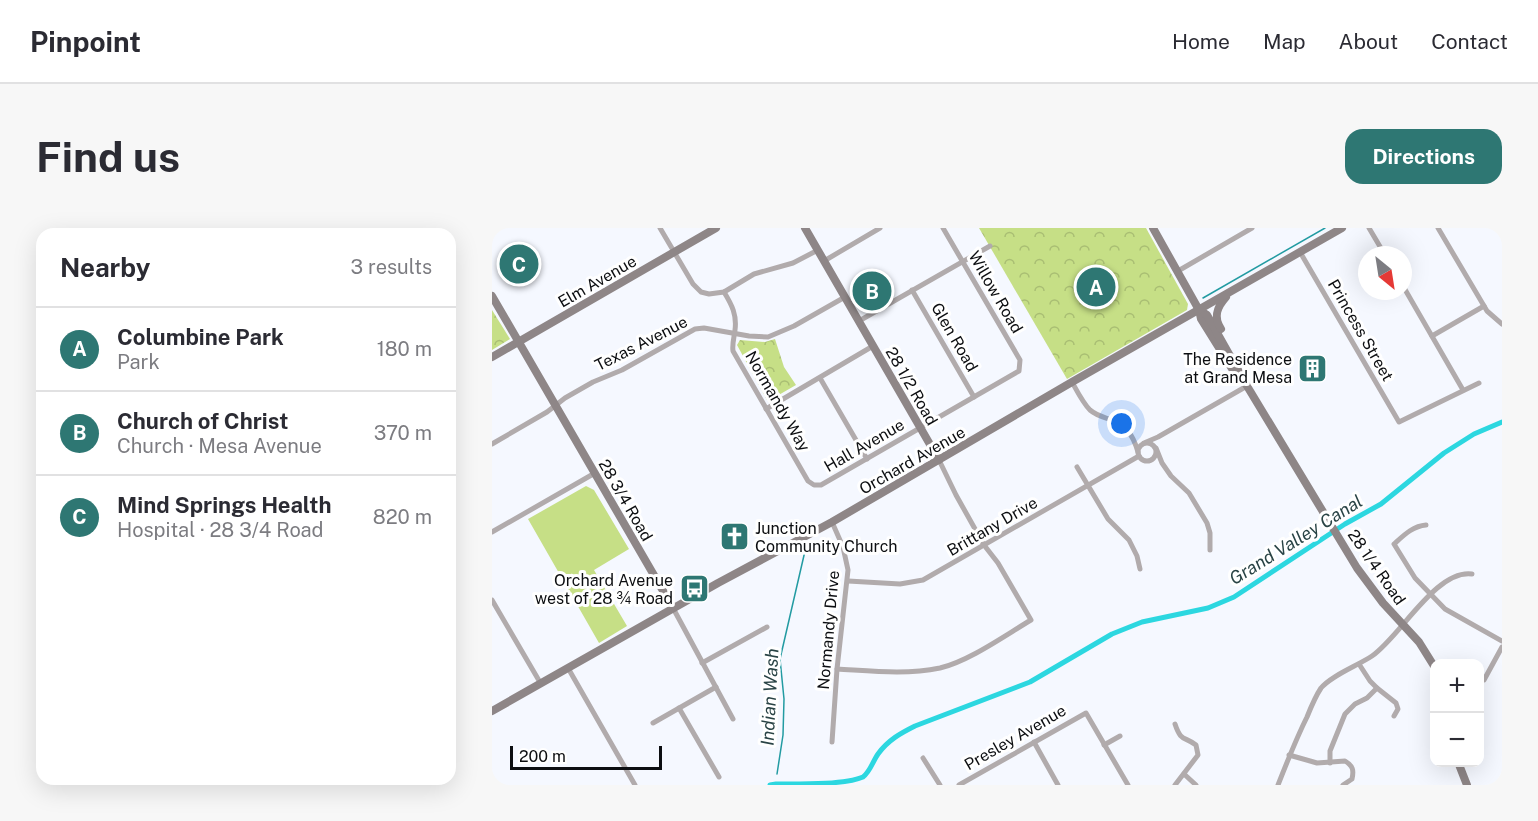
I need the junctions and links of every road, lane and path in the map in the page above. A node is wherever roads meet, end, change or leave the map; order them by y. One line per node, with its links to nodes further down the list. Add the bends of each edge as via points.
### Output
1 (660, 228): 14 (street)
2 (716, 228): 14 (main road, Elm Avenue)
3 (805, 228): 13 (main road, 28 1/2 Road)
4 (880, 228): 16 (street)
5 (943, 228): 17 (street, Willow Road)
6 (1153, 228): 18 (main road, 28 1/4 Road)
7 (1252, 228): 18 (street)
8 (1342, 228): 15 (main road, Orchard Avenue)
9 (1369, 228): 12 (street)
10 (1438, 228): 25 (street)
11 (990, 246): 17 (street)
12 (1380, 246)
13 (818, 250): 16 (main road, 28 1/2 Road); 21 (street, via 793,263 754,274)
14 (674, 252): 21 (street, via 697,289 709,294); 31 (main road, Elm Avenue)
15 (1300, 252): 20 (main road, Orchard Avenue); 40 (street, Princess Street, via 1399,422)
16 (824, 261): 23 (main road, 28 1/2 Road)
17 (963, 262): 19 (street); 35 (street, Willow Road, via 1020,360)
18 (1178, 271): 26 (main road, 28 1/4 Road)
19 (912, 290): 27 (street); 41 (street, Glen Road)
20 (1234, 290): 26 (main road, Orchard Avenue); 34 (main road, via 1219,305 1216,318)
21 (724, 292): 29 (street, Normandy Way, via 735,315)
22 (492, 296): 31 (main road, 28 3/4 Road)
23 (845, 297): 27 (main road, 28 1/2 Road); 29 (street, Texas Avenue, via 768,337)
24 (1411, 300): 30 (street)
25 (1484, 306): 28 (street); 30 (street)
26 (1199, 310): 34 (main road, 28 1/4 Road, via 1207,315); 37 (main road, Orchard Avenue); 39 (main road, 28 1/4 Road, via 1201,319)
27 (859, 321): 32 (main road, 28 1/2 Road)
28 (1502, 324)
29 (735, 333): 42 (street, Texas Avenue, via 695,329 593,382); 43 (street, Normandy Way, via 733,351)
30 (1432, 336): 40 (street)
31 (519, 342): 33 (main road, Elm Avenue); 42 (main road, 28 3/4 Road)
32 (873, 346): 36 (street); 44 (main road, 28 1/2 Road)
33 (492, 357)
34 (1238, 369): 39 (main road, 28 1/4 Road)
35 (1019, 371): 41 (street, Hall Avenue)
36 (820, 378): 43 (street); 49 (street)
37 (1072, 382): 48 (street, via 1090,410 1127,429); 50 (main road, Orchard Avenue)
38 (1479, 383): 40 (street)
39 (1247, 386): 45 (street); 66 (main road, 28 1/4 Road, via 1372,590)
40 (1463, 390)
41 (974, 397): 44 (street, Hall Avenue)
42 (556, 406): 46 (street, Texas Avenue); 52 (main road, 28 3/4 Road)
43 (766, 409): 53 (street, Normandy Way)
44 (921, 428): 49 (street, Hall Avenue); 50 (main road, 28 1/2 Road)
45 (1144, 443): 47 (street); 48 (street)
46 (492, 444)
47 (1156, 448): 48 (street, via 1150,461); 59 (street, via 1172,478 1187,491 1207,523)
48 (1138, 454): 54 (street, Brittany Drive)
49 (867, 459): 53 (street, Hall Avenue, via 824,484)
50 (939, 460): 55 (main road, Orchard Avenue); 58 (street, 28 1/2 Road)
51 (1077, 467): 54 (street)
52 (595, 473): 57 (street); 65 (main road, 28 3/4 Road)
53 (814, 485)
54 (1088, 486): 58 (street, Brittany Drive); 60 (street, via 1108,519 1129,540)
55 (832, 522): 62 (street, Normandy Drive, via 846,554); 65 (main road, Orchard Avenue)
56 (1426, 525): 63 (street, via 1412,529 1394,544 1415,578)
57 (492, 532)
58 (984, 546): 62 (street, Brittany Drive, via 916,582); 74 (street, 28 1/2 Road, via 1031,620 941,668 898,673)
59 (1210, 550)
60 (1140, 569)
61 (1472, 574): 63 (street, via 1458,576)
62 (848, 581): 74 (street, Normandy Drive)
63 (1431, 594): 66 (street); 68 (street, via 1449,612)
64 (492, 600): 76 (street)
65 (673, 608): 71 (street, 28 3/4 Road); 73 (main road, Orchard Avenue)
66 (1403, 625): 70 (main road, 28 1/4 Road); 72 (street, via 1382,648)
67 (767, 627): 71 (street)
68 (1502, 641)
69 (1502, 647): 75 (street)
70 (1430, 659)
71 (702, 663): 77 (street, 28 3/4 Road)
72 (1359, 664): 78 (street); 89 (street, via 1321,689)
73 (568, 668): 76 (main road, Orchard Avenue); 95 (street)
74 (837, 669): 86 (street, Normandy Drive)
75 (1484, 680)
76 (541, 684): 80 (main road, Orchard Avenue)
77 (716, 687): 79 (street); 82 (street, 28 3/4 Road)
78 (1377, 688): 81 (street, via 1396,703); 91 (street, via 1345,714 1330,751)
79 (679, 708): 83 (street); 94 (street)
80 (492, 711)
81 (1394, 716)
82 (734, 719)
83 (653, 723)
84 (1175, 724): 93 (street, via 1182,738 1198,750)
85 (1120, 736): 88 (street)
86 (832, 742)
87 (1034, 742): 88 (street, Presley Avenue, via 1086,713); 97 (street, Presley Avenue); 98 (street)
88 (1104, 745): 99 (street)
89 (1289, 755): 91 (street, via 1317,764); 102 (street)
90 (923, 758): 96 (street)
91 (1330, 763): 103 (street, via 1345,761 1352,766 1352,779)
92 (1460, 767): 104 (main road)
93 (1184, 774): 100 (street); 101 (street)
94 (719, 777)
95 (635, 785)
96 (940, 785)
97 (958, 785)
98 (1058, 785)
99 (1128, 785)
100 (1175, 785)
101 (1196, 785)
102 (1278, 785)
103 (1343, 785)
104 (1467, 785)

